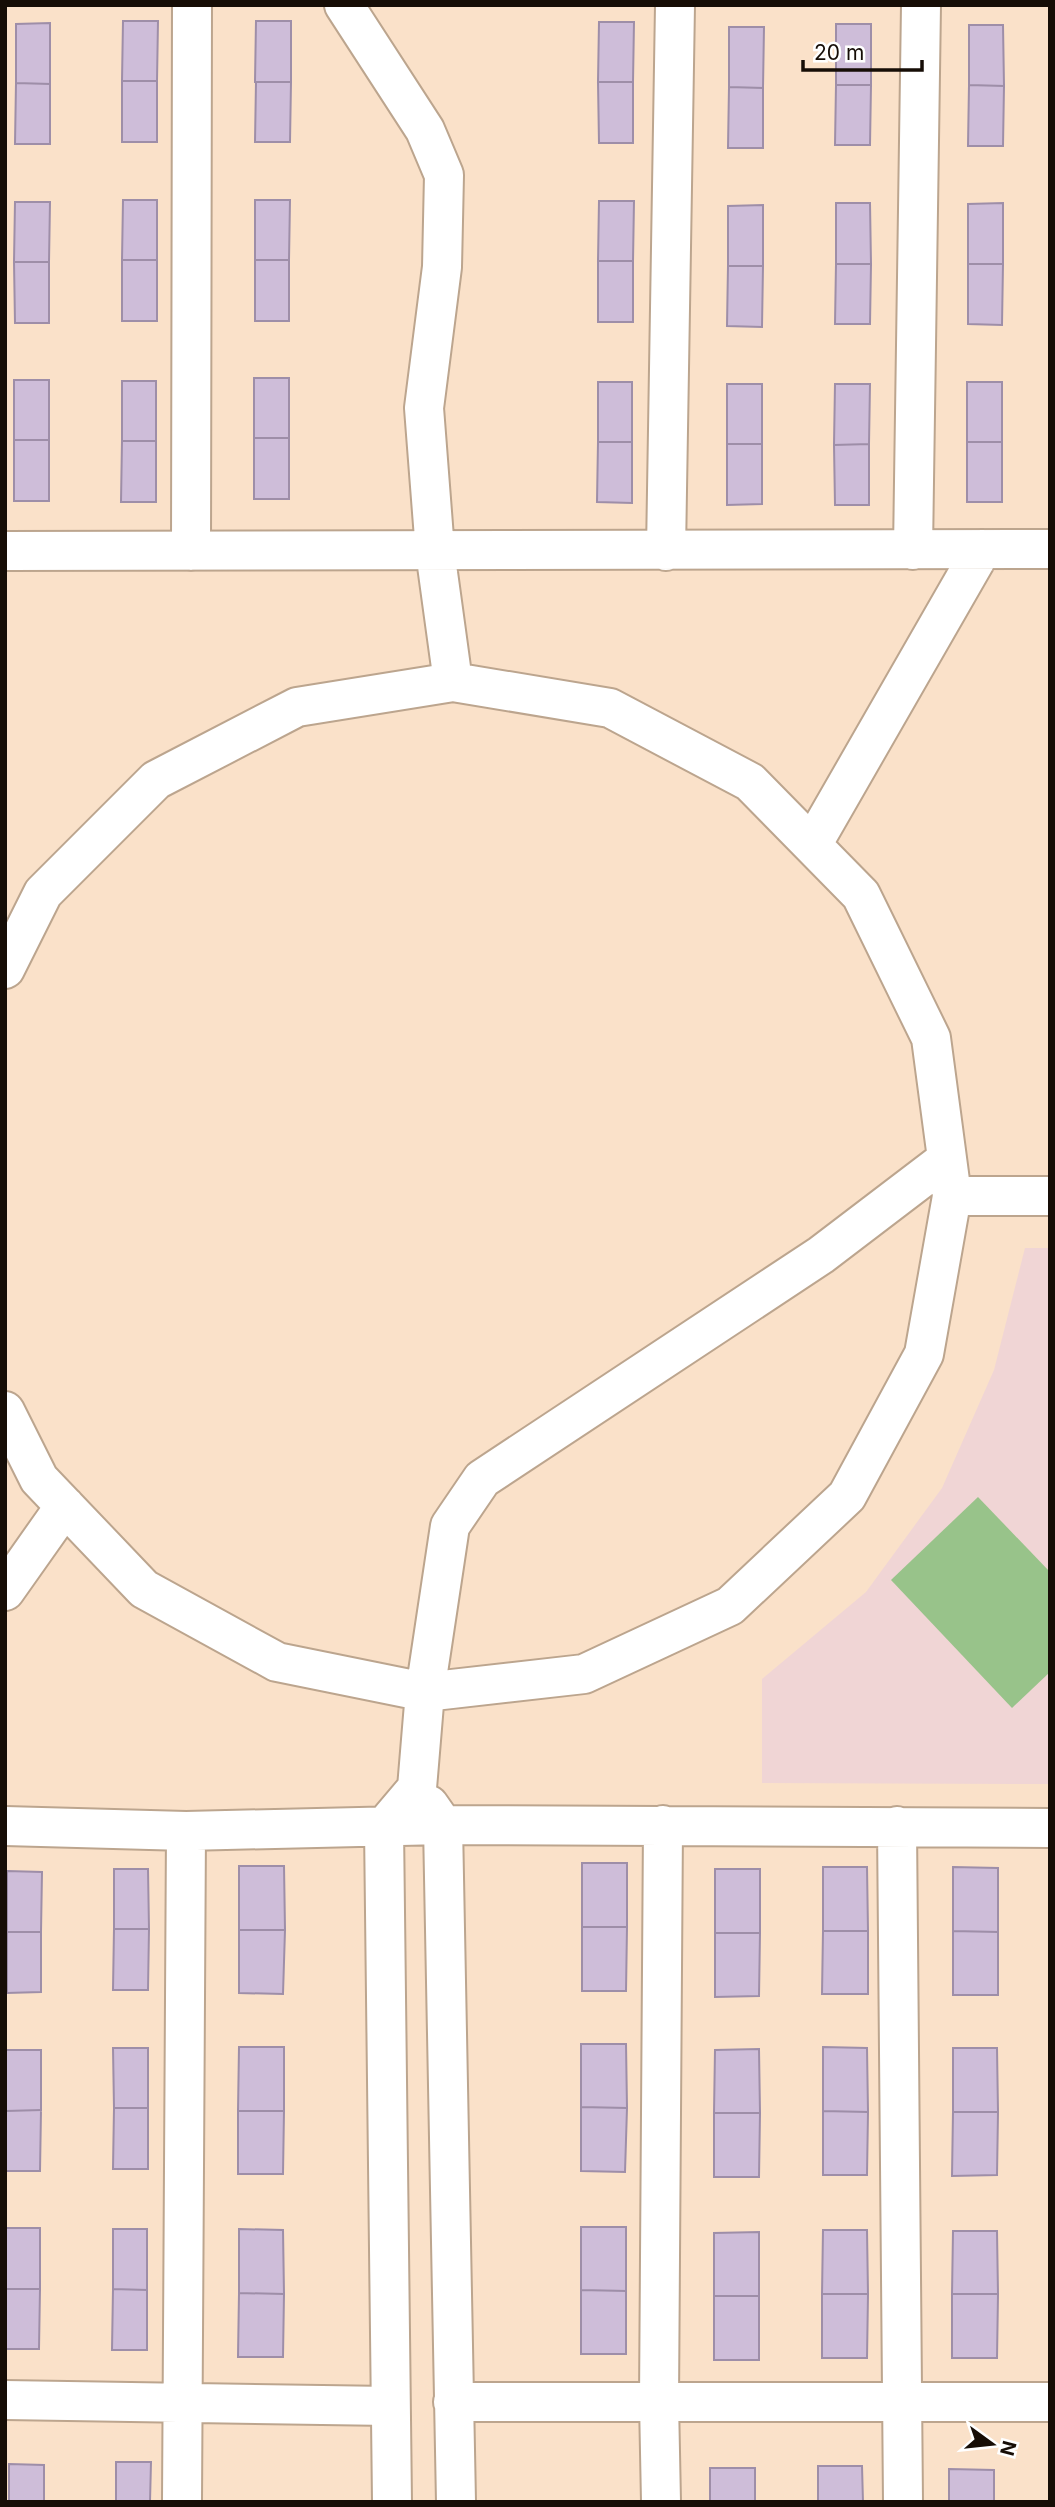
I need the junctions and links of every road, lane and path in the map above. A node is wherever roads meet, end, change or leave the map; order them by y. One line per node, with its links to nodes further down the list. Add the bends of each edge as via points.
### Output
1 (192, 5): 9 (street)
2 (344, 5): 10 (street, via 425,130 444,175 442,267 424,408)
3 (676, 5): 11 (street)
4 (921, 5): 7 (street)
5 (982, 549): 6 (street); 7 (street); 13 (street)
6 (1050, 549)
7 (913, 550): 11 (street)
8 (5, 551): 9 (street)
9 (191, 551): 10 (street)
10 (435, 551): 11 (street); 12 (street)
11 (666, 551)
12 (453, 682): 13 (street, via 610,708 750,782); 14 (street, via 297,707 156,780 43,893)
13 (812, 845): 15 (street, via 861,895 930,1038)
14 (5, 969)
15 (950, 1178): 16 (street); 20 (street, via 821,1255 482,1479 450,1526); 20 (street, via 924,1354 847,1496 730,1606 584,1674)
16 (1050, 1196)
17 (5, 1410): 18 (street, via 39,1479)
18 (65, 1506): 19 (street); 20 (street, via 144,1589 277,1662)
19 (5, 1591)
20 (425, 1692): 21 (street)
21 (417, 1788): 22 (street); 26 (street)
22 (443, 1825): 23 (street); 26 (street); 31 (street)
23 (663, 1825): 25 (street); 32 (street)
24 (5, 1826): 28 (street)
25 (897, 1826): 27 (street); 30 (street)
26 (384, 1827): 28 (street); 35 (street)
27 (1050, 1829)
28 (186, 1831): 34 (street)
29 (5, 2400): 34 (street)
30 (904, 2401): 32 (street); 33 (street); 40 (street)
31 (453, 2402): 32 (street); 38 (street)
32 (659, 2402): 39 (street)
33 (1050, 2402)
34 (182, 2403): 35 (street); 36 (street)
35 (390, 2406): 37 (street)
36 (182, 2502)
37 (393, 2502)
38 (456, 2502)
39 (661, 2502)
40 (903, 2502)

